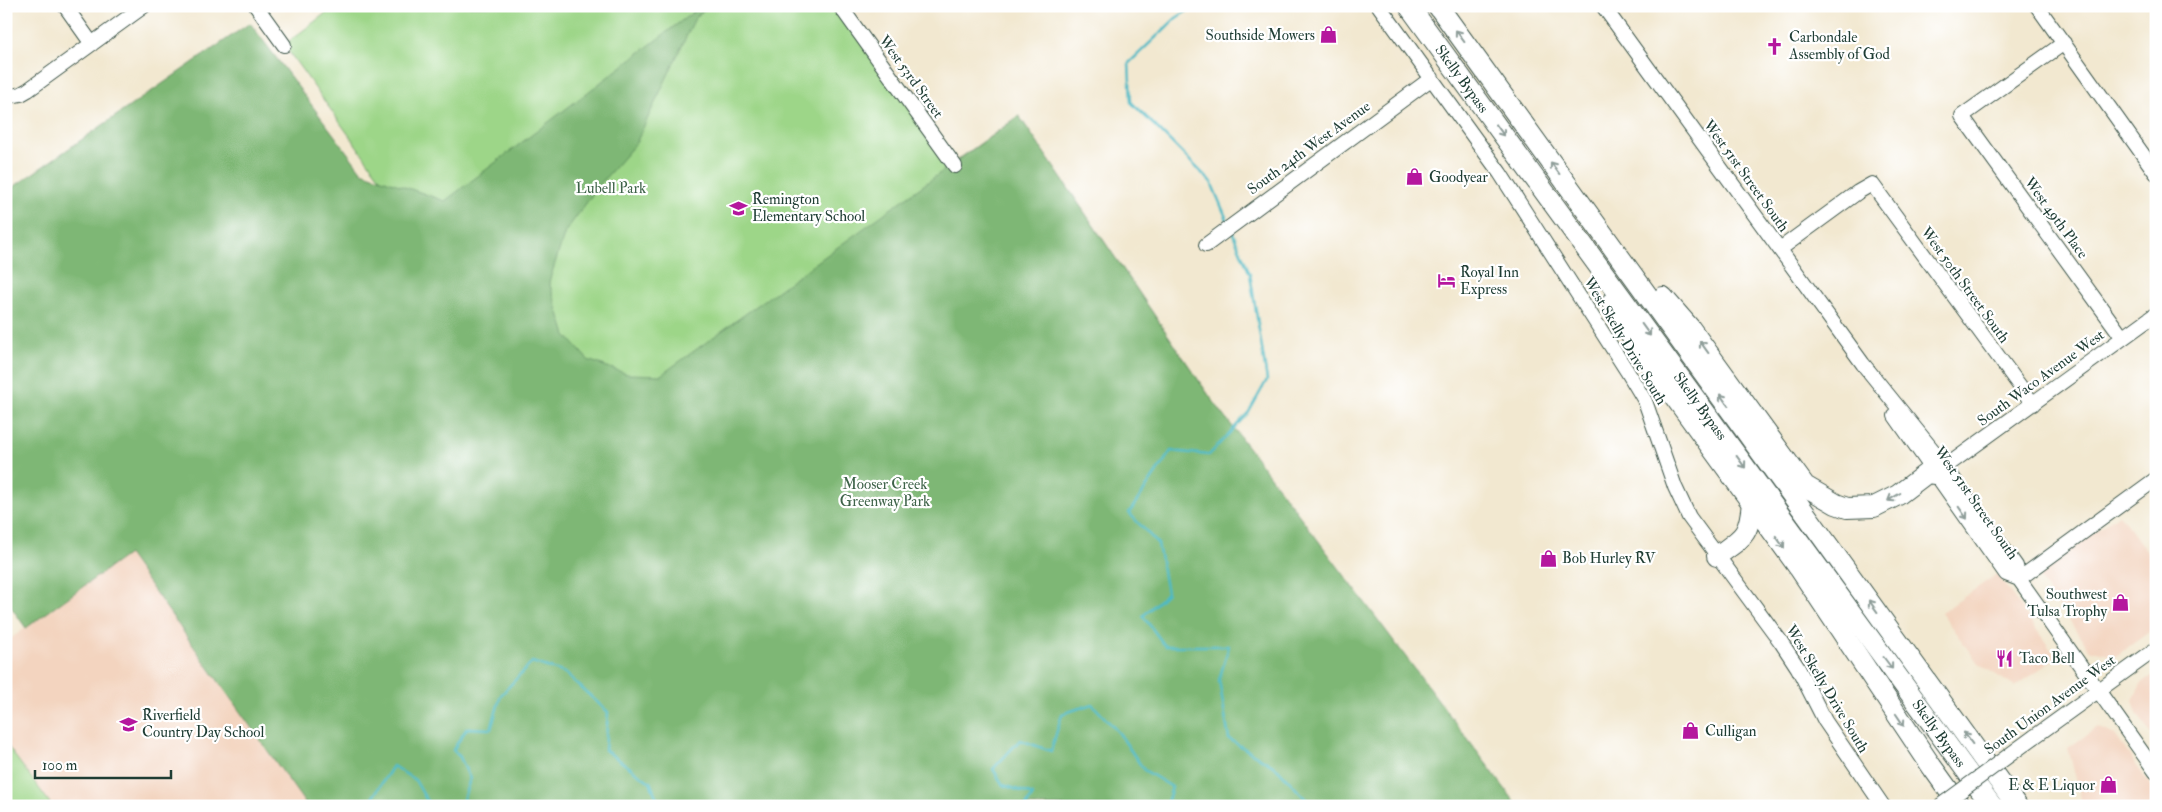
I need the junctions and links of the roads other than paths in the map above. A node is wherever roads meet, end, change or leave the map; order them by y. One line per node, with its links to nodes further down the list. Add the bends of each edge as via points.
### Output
1 (65, 6): 11 (street)
2 (144, 6): 11 (street)
3 (256, 6): 12 (street)
4 (840, 6): 15 (street, West 53rd Street)
5 (1380, 6): 13 (street, West Skelly Drive South)
6 (1409, 6): 18 (highway, Skelly Bypass, one-way to 18)
7 (1438, 6): 17 (highway, Skelly Bypass, one-way to 7)
8 (1603, 6): 20 (street, West 51st Street South)
9 (2037, 6): 10 (street)
10 (2064, 42): 16 (street); 22 (street, West 49th Place, via 1962,116)
11 (92, 44): 14 (street, via 25,92)
12 (284, 45)
13 (1432, 78): 19 (street, South 24th West Avenue); 27 (street, West Skelly Drive South, via 1500,173 1645,400 1681,502)
14 (6, 97)
15 (955, 166)
16 (2156, 172)
17 (1583, 208): 24 (highway, one-way to 17, via 1927,473 1898,495 1874,507 1847,508 1805,486 1690,328); 36 (highway, Skelly Bypass, one-way to 17)
18 (1565, 220): 26 (highway, via 1634,341); 35 (highway, Skelly Bypass, one-way to 35)
19 (1206, 245)
20 (1780, 250): 23 (street, West 50th Street South, via 1872,184); 24 (street, West 51st Street South)
21 (2156, 314): 22 (street, South Waco Avenue West)
22 (2123, 338): 23 (street, South Waco Avenue West)
23 (2033, 404): 24 (street, South Waco Avenue West)
24 (1940, 470): 28 (street, West 51st Street South, via 2016,566)
25 (2156, 479): 28 (street)
26 (1752, 502): 27 (highway, via 1747,531); 34 (highway, one-way to 34)
27 (1717, 556): 32 (street, West Skelly Drive South, via 1781,642 1825,721)
28 (2019, 579): 30 (street, West 51st Street South)
29 (2156, 649): 30 (street, South Union Avenue West)
30 (2097, 691): 31 (street, West 51st Street South); 33 (street, South Union Avenue West, bridge)
31 (2156, 772)
32 (1883, 806)
33 (1940, 806)
34 (1960, 806)
35 (1992, 806)
36 (2017, 806)

